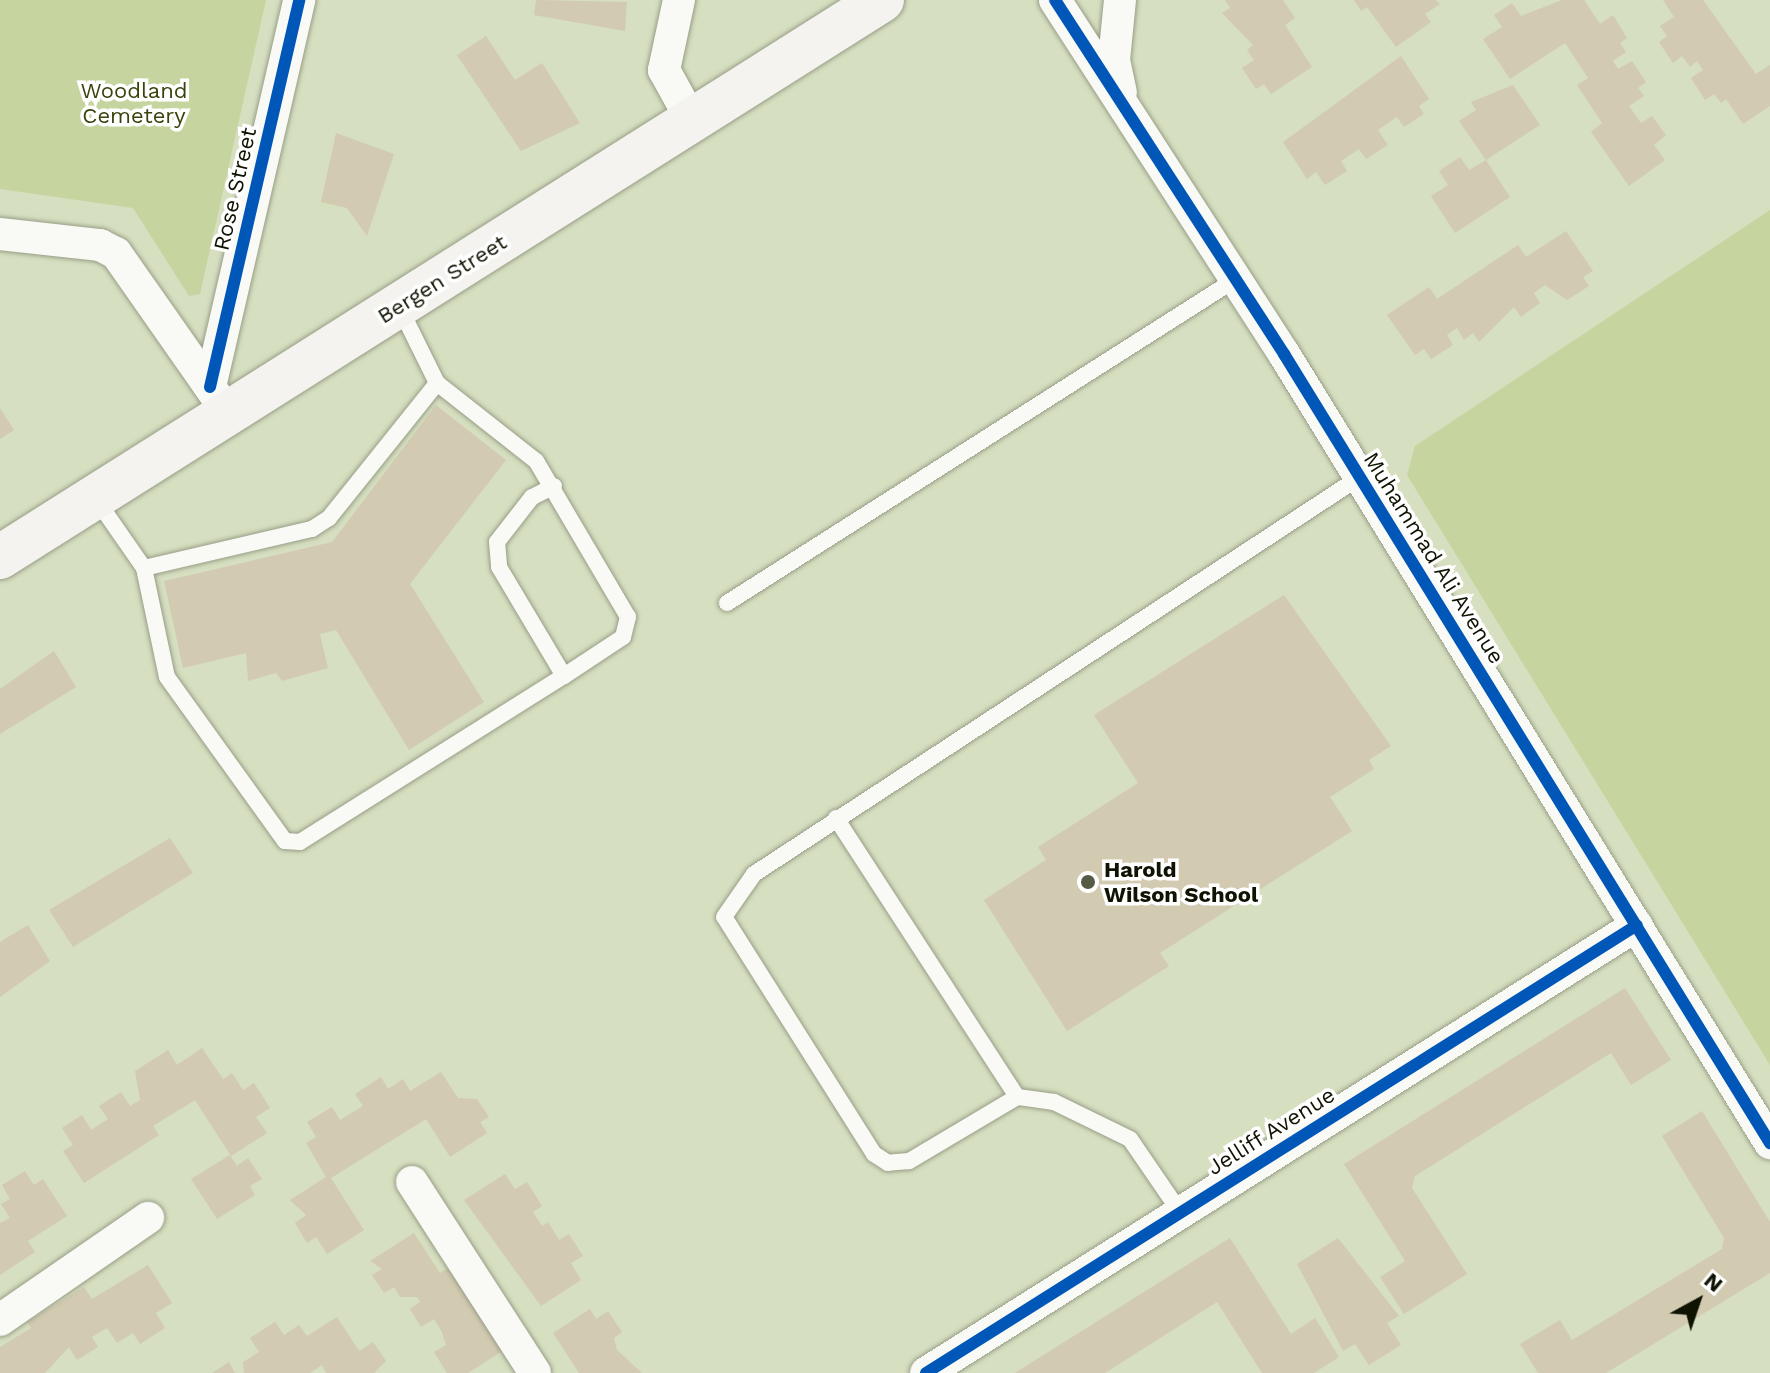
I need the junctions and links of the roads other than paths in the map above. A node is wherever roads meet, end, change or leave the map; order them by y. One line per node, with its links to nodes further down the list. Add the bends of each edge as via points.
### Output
1 (299, 0): 12 (street, Rose Street)
2 (679, 0): 7 (street, via 664,70)
3 (882, 0): 7 (main road, Bergen Street)
4 (1055, 0): 6 (street, Muhammad Ali Avenue)
5 (1120, 0): 6 (street, Muhammad Ali Avenue, via 1114,60)
6 (1123, 99): 9 (street, Muhammad Ali Avenue)
7 (692, 121): 10 (main road, Bergen Street)
8 (0, 234): 12 (street, via 100,245 116,253)
9 (1236, 279): 13 (street, Muhammad Ali Avenue); 18 (lane)
10 (399, 306): 11 (lane); 12 (main road, Bergen Street)
11 (437, 383): 14 (lane, via 536,461); 17 (lane, via 321,523)
12 (218, 400): 15 (main road, Bergen Street)
13 (1360, 477): 20 (lane, via 1185,587 1171,606); 21 (street, Muhammad Ali Avenue)
14 (554, 486): 19 (lane, via 532,497 497,542 499,567); 19 (lane, via 628,617 623,637)
15 (95, 498): 16 (main road, Bergen Street); 17 (lane)
16 (0, 557)
17 (144, 568): 19 (lane, via 167,677 285,841 300,842)
18 (727, 603)
19 (564, 676)
20 (836, 818): 22 (lane); 22 (lane, via 754,874 724,917 874,1154 888,1163 909,1161)
21 (1637, 925): 23 (street, Muhammad Ali Avenue); 25 (street, Jelliff Avenue)
22 (1017, 1097): 25 (lane, via 1054,1102 1130,1139)
23 (1770, 1143)
24 (412, 1182): 28 (street)
25 (1180, 1212): 29 (street, Jelliff Avenue)
26 (148, 1218): 27 (street)
27 (0, 1320)
28 (535, 1373)
29 (926, 1373)

